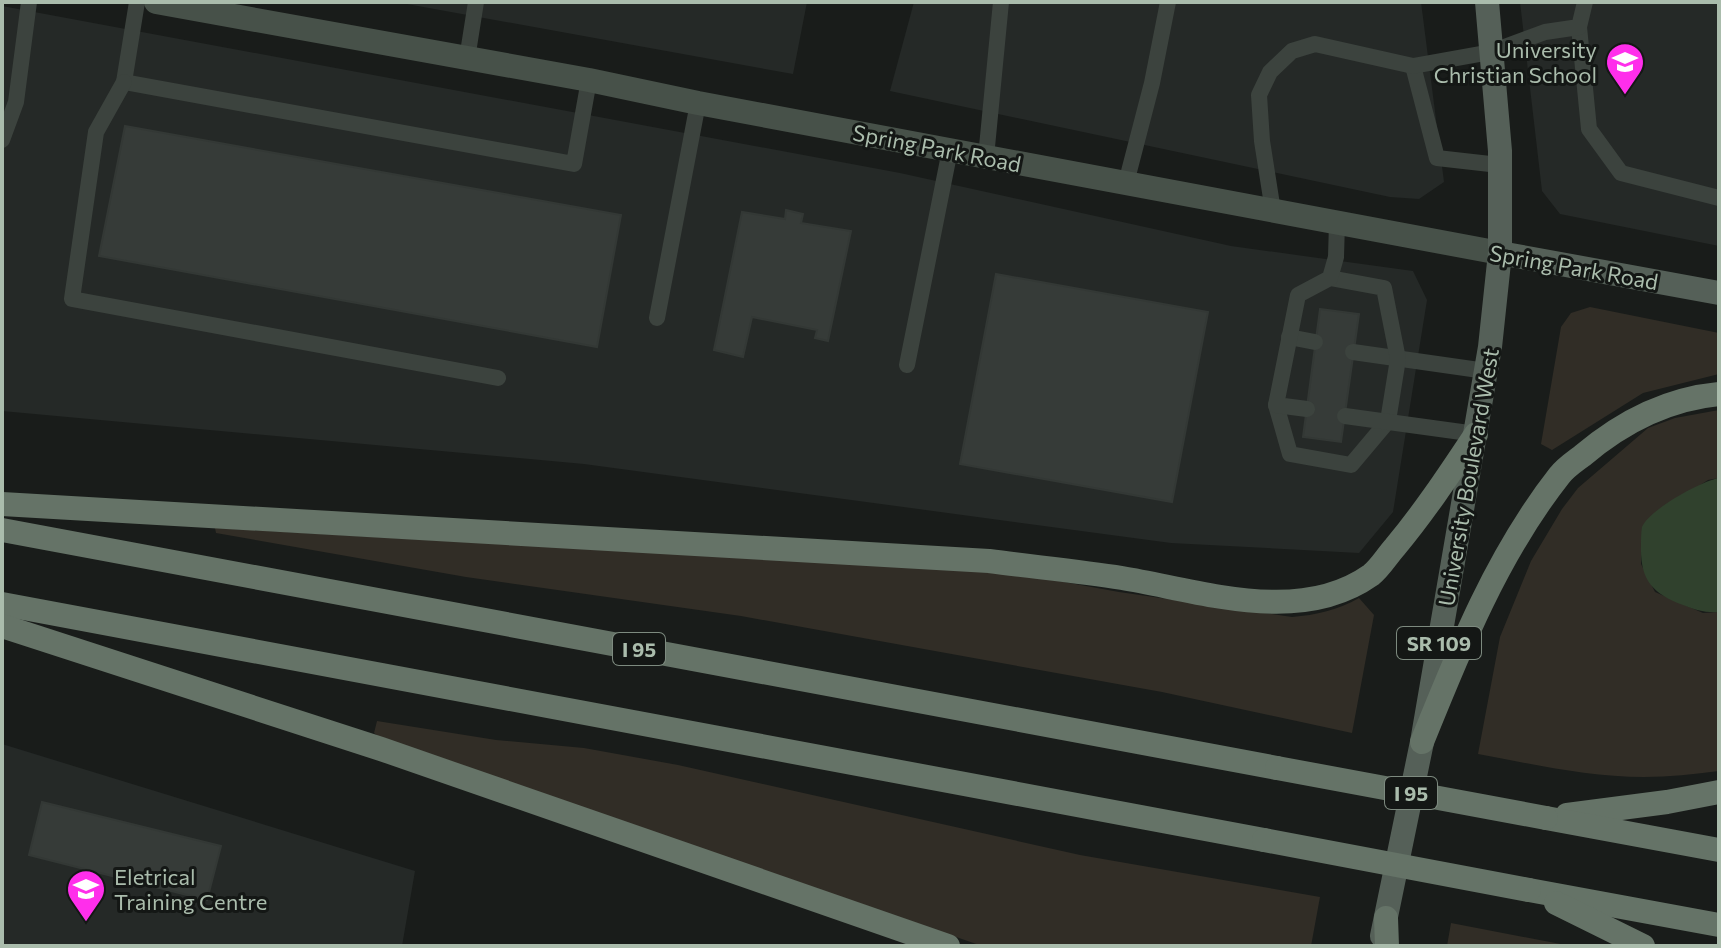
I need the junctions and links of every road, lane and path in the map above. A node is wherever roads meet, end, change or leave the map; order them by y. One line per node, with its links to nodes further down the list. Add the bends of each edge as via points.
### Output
1 (29, 2): 16 (lane, via 16,102)
2 (137, 2): 14 (lane)
3 (156, 2): 11 (main road, Spring Park Road)
4 (476, 2): 11 (lane)
5 (1001, 2): 19 (lane)
6 (1168, 2): 21 (lane)
7 (1487, 2): 10 (main road, University Boulevard West / SR 109)
8 (1585, 2): 9 (lane)
9 (1579, 27): 10 (lane, via 1545,32); 22 (lane, via 1589,129 1621,173)
10 (1491, 52): 12 (lane); 20 (main road, University Boulevard West / SR 109)
11 (467, 59): 13 (main road, Spring Park Road)
12 (1413, 66): 20 (lane, via 1437,158); 23 (lane, via 1315,44 1292,51 1270,72 1259,95)
13 (589, 80): 14 (lane, via 574,164); 15 (main road, Spring Park Road)
14 (124, 82): 35 (lane, via 96,132 72,299)
15 (698, 103): 18 (main road, Spring Park Road); 28 (lane)
16 (2, 134): 17 (lane)
17 (2, 140)
18 (950, 150): 19 (main road, Spring Park Road); 33 (lane)
19 (986, 157): 21 (main road, Spring Park Road)
20 (1499, 165): 25 (main road, University Boulevard West / SR 109)
21 (1126, 183): 23 (main road, Spring Park Road)
22 (1719, 198)
23 (1273, 211): 24 (main road, Spring Park Road)
24 (1337, 223): 25 (main road, Spring Park Road); 26 (lane)
25 (1500, 253): 27 (main road, Spring Park Road); 34 (main road, University Boulevard West / SR 109)
26 (1330, 278): 29 (lane, via 1298,295); 32 (lane, via 1384,288)
27 (1719, 293)
28 (657, 318)
29 (1289, 337): 30 (lane); 37 (lane)
30 (1315, 342)
31 (1353, 352): 32 (lane)
32 (1398, 359): 34 (lane); 40 (lane)
33 (907, 365)
34 (1486, 371): 41 (main road, University Boulevard West / SR 109)
35 (498, 378)
36 (1719, 394): 46 (highway, via 1656,408 1610,432 1561,474 1510,549 1460,647)
37 (1276, 405): 38 (lane); 40 (lane, via 1290,454 1351,465)
38 (1307, 409)
39 (1345, 416): 40 (lane)
40 (1388, 421): 41 (lane)
41 (1476, 434): 42 (highway, via 1427,508 1373,574 1343,591 1278,602 989,561); 46 (main road, University Boulevard West / SR 109)
42 (2, 504)
43 (2, 530): 48 (highway, I 95, bridge)
44 (2, 604): 50 (highway, bridge)
45 (2, 626): 53 (highway, via 381,749)
46 (1422, 742): 51 (main road, University Boulevard West / SR 109)
47 (1719, 792): 48 (highway)
48 (1546, 818): 49 (highway, I 95)
49 (1719, 850)
50 (1529, 890): 52 (highway); 56 (highway)
51 (1386, 918): 54 (main road, University Boulevard West / SR 109); 55 (highway)
52 (1719, 925)
53 (948, 946)
54 (1380, 946)
55 (1387, 946)
56 (1643, 946)

